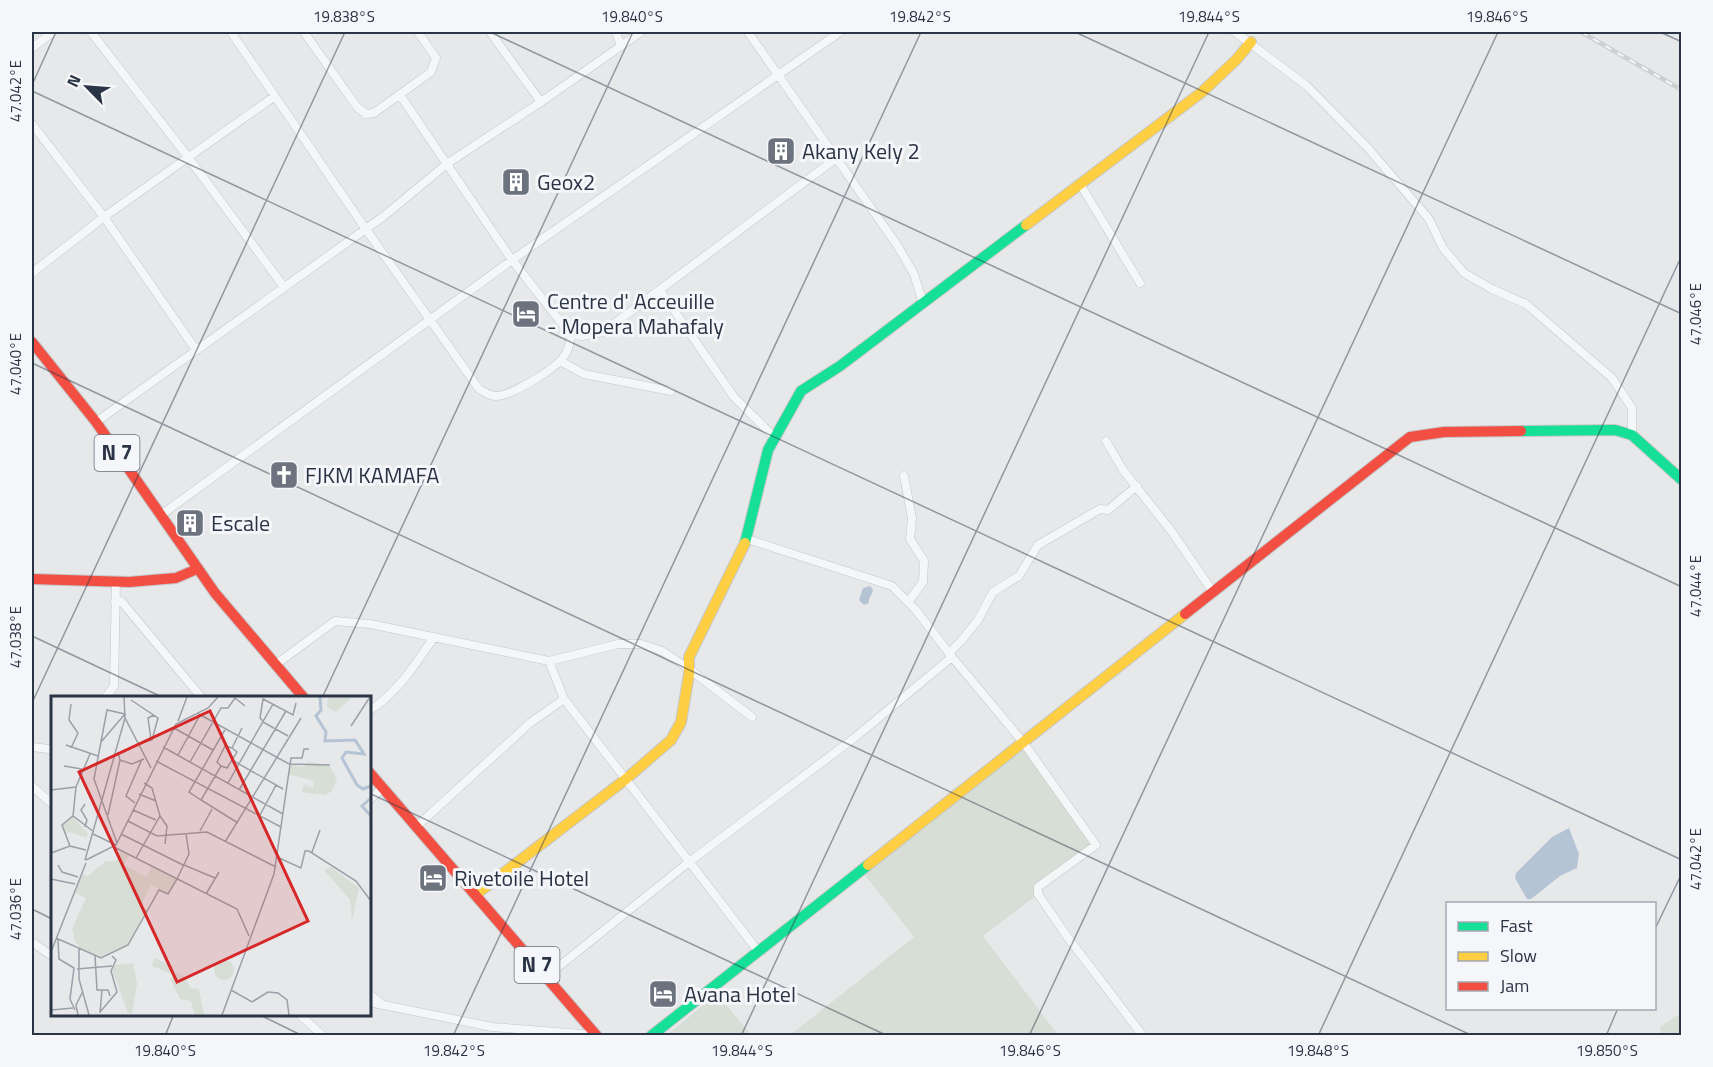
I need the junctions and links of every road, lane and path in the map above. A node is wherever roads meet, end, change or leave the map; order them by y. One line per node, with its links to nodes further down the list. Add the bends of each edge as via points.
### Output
1 (53, 32): 14 (street)
2 (91, 32): 20 (street)
3 (231, 32): 17 (street)
4 (304, 32): 16 (street, via 361,111 374,113)
5 (418, 32): 16 (street, via 436,58 435,64 431,72)
6 (490, 32): 18 (street)
7 (616, 32): 13 (street)
8 (641, 32): 13 (street)
9 (748, 32): 15 (street)
10 (840, 32): 15 (street)
11 (1235, 32): 12 (street)
12 (1251, 42): 23 (street, via 1202,95); 39 (street, via 1308,86 1367,147 1429,219 1443,248 1464,273 1526,304 1612,378 1632,408)
13 (621, 46): 18 (street)
14 (32, 48)
15 (779, 76): 21 (street); 26 (street)
16 (400, 95): 22 (street)
17 (275, 96): 20 (street); 25 (street)
18 (541, 102): 22 (street)
19 (32, 124): 24 (street)
20 (188, 157): 24 (street); 29 (street)
21 (838, 157): 30 (street); 31 (street, via 909,265)
22 (448, 163): 25 (street); 26 (street)
23 (1080, 184): 28 (street); 31 (street)
24 (104, 217): 27 (street); 35 (street)
25 (365, 228): 29 (street); 32 (street)
26 (512, 260): 32 (street); 33 (street)
27 (32, 273)
28 (1140, 283)
29 (284, 287): 35 (street)
30 (660, 290): 33 (street, via 603,332); 40 (street, via 734,397)
31 (923, 303): 40 (street, via 801,391)
32 (430, 320): 36 (street, via 479,389 490,396 512,392); 45 (street)
33 (571, 335): 36 (street)
34 (32, 342): 38 (street, N 7)
35 (196, 350): 38 (street)
36 (560, 361): 37 (street, via 584,374)
37 (671, 391)
38 (96, 422): 45 (street, N 7)
39 (1632, 435): 43 (street); 50 (street, via 1604,430 1444,432 1410,437)
40 (775, 438): 46 (street, via 768,450)
41 (1106, 441): 44 (street)
42 (904, 476): 52 (street, via 912,518 910,539 924,561 923,582)
43 (1682, 480)
44 (1137, 486): 50 (street); 54 (street, via 1108,510 1100,509 1038,545 1019,576 993,592 978,620)
45 (160, 515): 47 (street, N 7)
46 (747, 539): 52 (street, via 892,586); 57 (street, via 689,657)
47 (197, 569): 49 (street, via 176,578); 56 (street, N 7)
48 (32, 579): 49 (street)
49 (116, 581): 51 (street)
50 (1213, 592): 64 (street)
51 (115, 601): 58 (street, via 114,686); 59 (street, via 121,601)
52 (908, 602): 54 (street)
53 (434, 637): 55 (street); 56 (street, via 335,621); 62 (street, via 406,678)
54 (950, 655): 64 (street); 74 (street, via 853,739)
55 (549, 661): 57 (street, via 618,644 641,644 662,651); 61 (street)
56 (275, 665): 60 (street, N 7)
57 (689, 669): 63 (street); 68 (street, via 681,722 671,740)
58 (106, 696)
59 (200, 696)
60 (302, 696)
61 (564, 699): 68 (street); 73 (street, via 530,723)
62 (370, 710)
63 (752, 717)
64 (1023, 742): 77 (street); 87 (street, via 1096,845 1038,887 1038,894)
65 (32, 747): 66 (street)
66 (51, 750)
67 (370, 773): 70 (street, N 7)
68 (626, 779): 74 (street); 75 (street)
69 (32, 786): 72 (street)
70 (383, 788): 71 (street); 73 (street, N 7)
71 (370, 800)
72 (51, 803)
73 (417, 826): 75 (street, N 7)
74 (689, 862): 77 (street); 79 (street)
75 (475, 895): 79 (street, N 7)
76 (32, 942): 78 (street)
77 (758, 951): 86 (street)
78 (51, 955)
79 (547, 976): 85 (street, N 7)
80 (370, 995): 82 (street)
81 (370, 1002): 82 (street)
82 (383, 1005): 85 (street, via 492,1026)
83 (301, 1016): 84 (street)
84 (324, 1035)
85 (597, 1035)
86 (651, 1035)
87 (1143, 1035)

